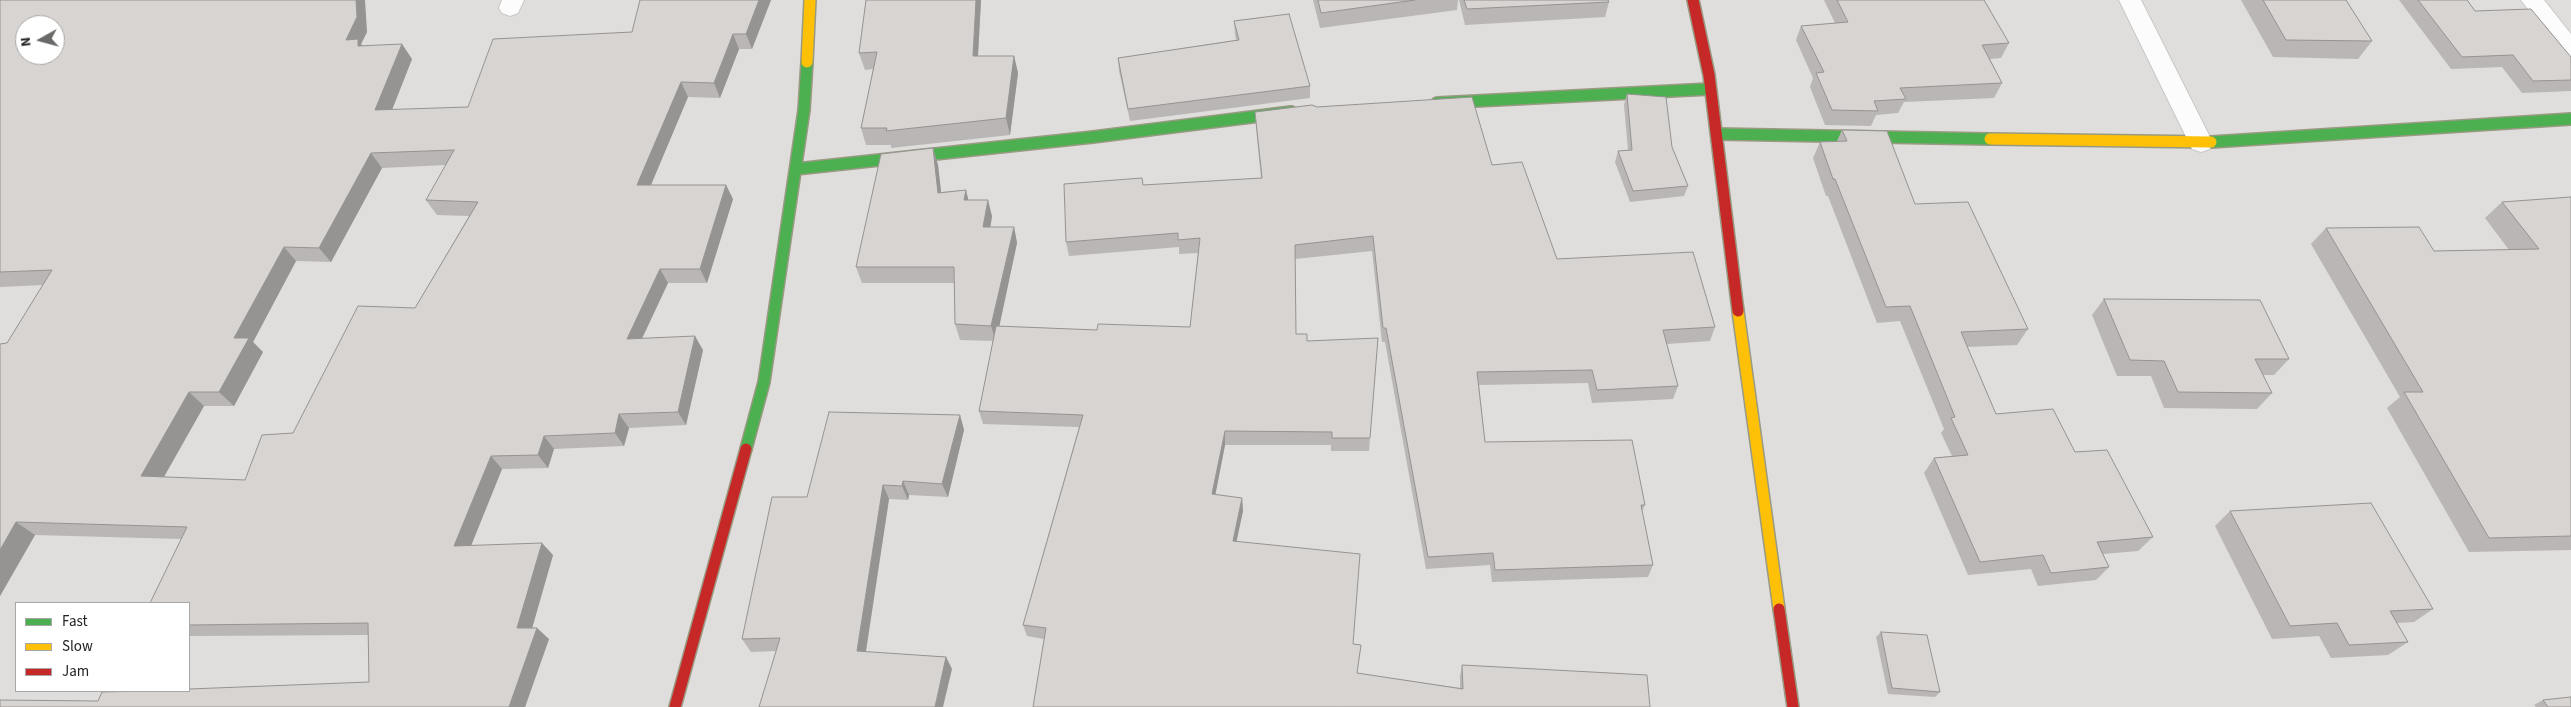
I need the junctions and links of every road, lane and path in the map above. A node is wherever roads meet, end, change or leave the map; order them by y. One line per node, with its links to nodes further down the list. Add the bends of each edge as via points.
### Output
1 (810, 0): 12 (street, via 804,110)
2 (1693, 0): 6 (street)
3 (2130, 0): 11 (street)
4 (2532, 0): 5 (street)
5 (2571, 50)
6 (1710, 88): 7 (street); 10 (street)
7 (1421, 103)
8 (1302, 110): 12 (street, via 1093,137)
9 (2571, 119): 11 (street)
10 (1717, 134): 11 (street); 14 (street, via 1745,369)
11 (2201, 143)
12 (796, 169): 13 (street, via 764,382)
13 (675, 707)
14 (1793, 707)

